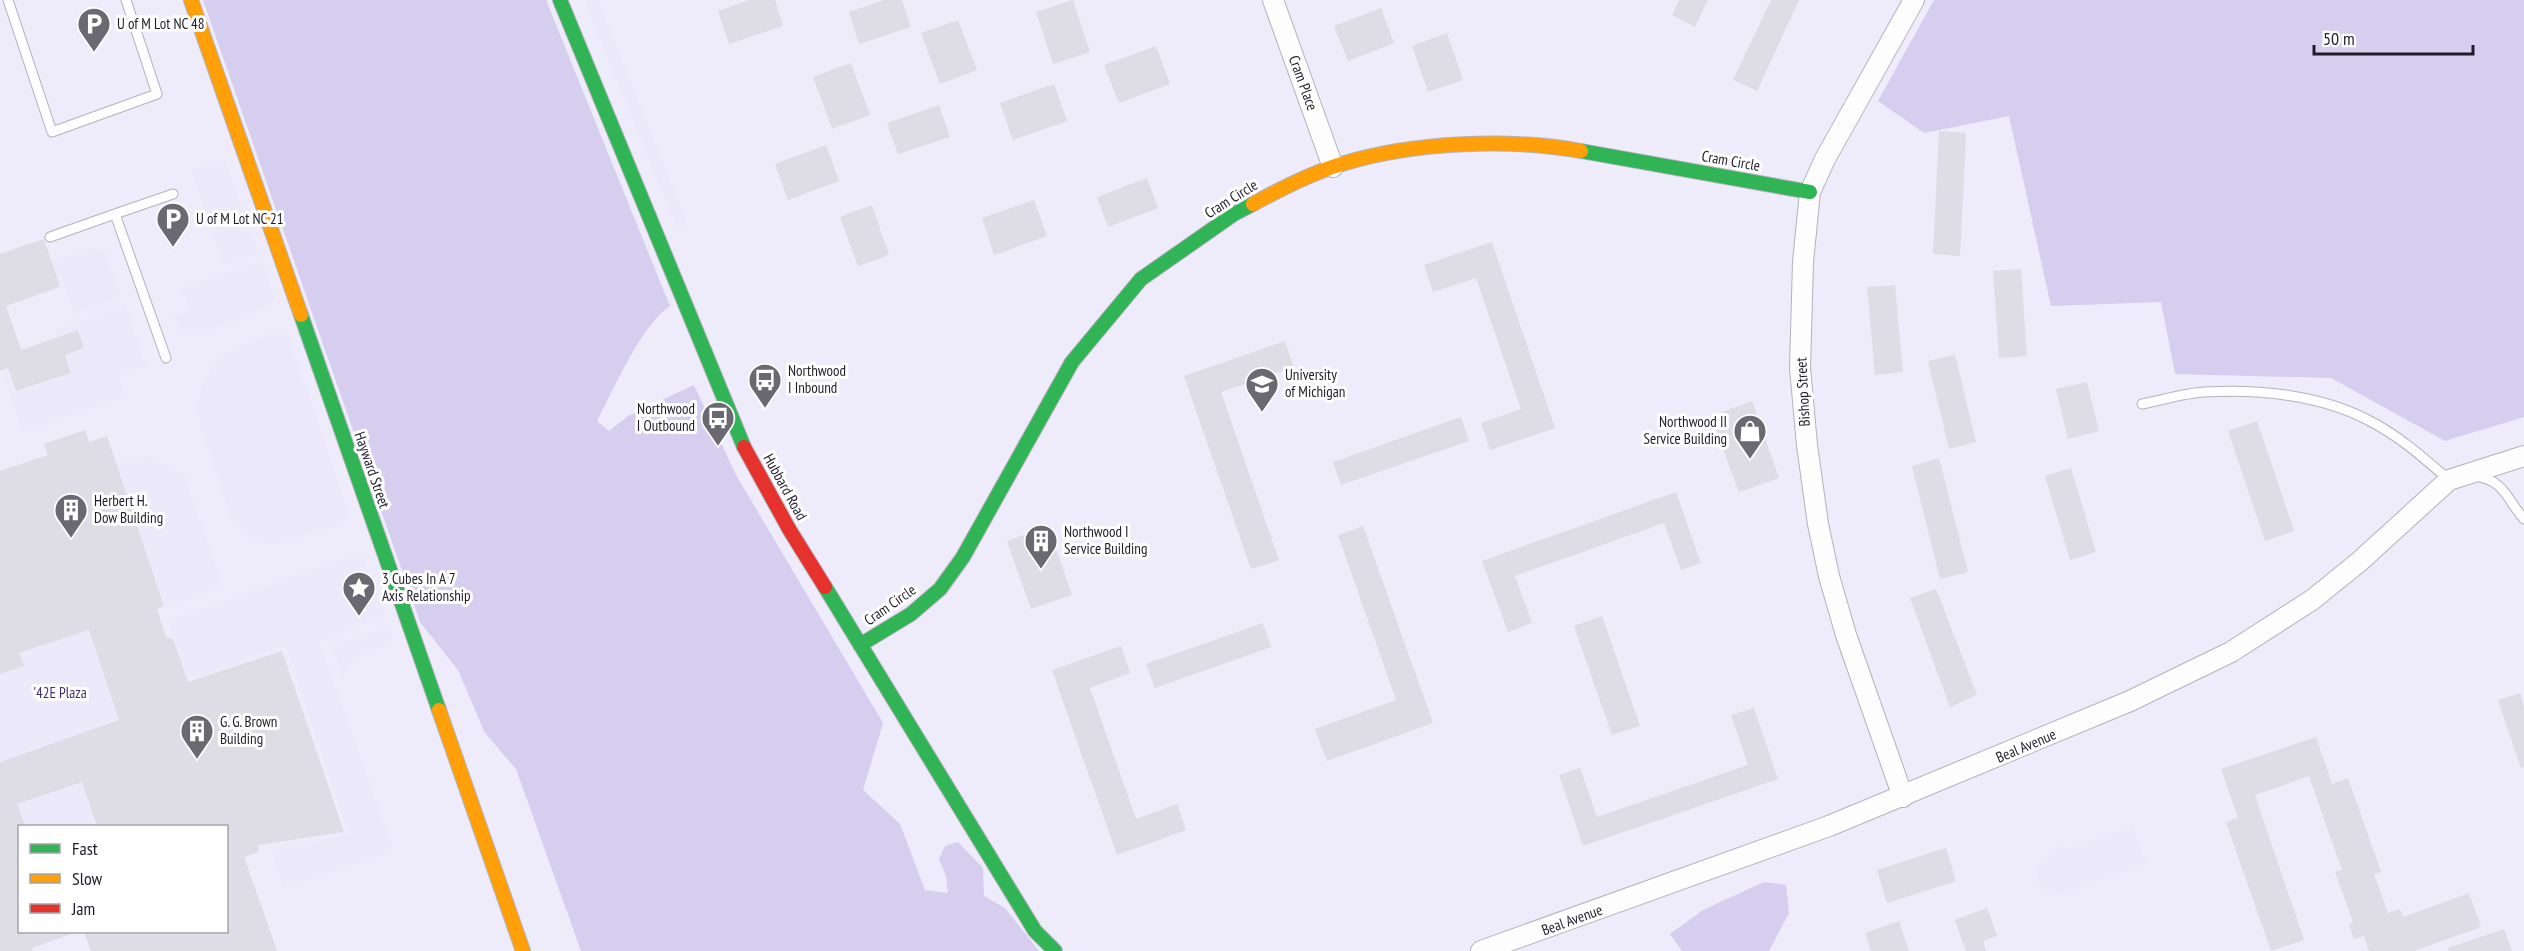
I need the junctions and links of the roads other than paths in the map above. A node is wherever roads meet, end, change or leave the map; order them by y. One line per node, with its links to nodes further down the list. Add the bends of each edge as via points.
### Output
1 (8, 0): 2 (lane, via 52,132 157,94)
2 (126, 0)
3 (191, 0): 19 (street, Hayward Street)
4 (560, 0): 17 (street, Hubbard Road, via 745,449)
5 (1273, 0): 7 (street, Cram Place)
6 (1914, 0): 8 (street, Bishop Street)
7 (1333, 167): 8 (street, Cram Circle, via 1374,154 1423,147 1518,144 1571,148); 17 (street, Cram Circle, via 1253,203 1141,279 1072,362 963,557 939,589 911,614)
8 (1810, 192): 18 (street, Bishop Street, via 1803,262 1800,368 1818,524 1846,634)
9 (173, 194): 10 (lane)
10 (114, 214): 11 (lane); 12 (lane)
11 (51, 237)
12 (166, 358)
13 (2142, 404): 15 (lane, via 2204,392 2286,395 2325,404 2367,419)
14 (2524, 456): 15 (street, Beal Avenue)
15 (2458, 478): 16 (lane, via 2483,477 2503,489); 18 (street, Beal Avenue, via 2312,600 2231,652 2065,729)
16 (2524, 519)
17 (860, 645): 20 (street, Hubbard Road, via 1035,931)
18 (1903, 797): 21 (street, Beal Avenue)
19 (523, 951)
20 (1054, 951)
21 (1480, 951)

